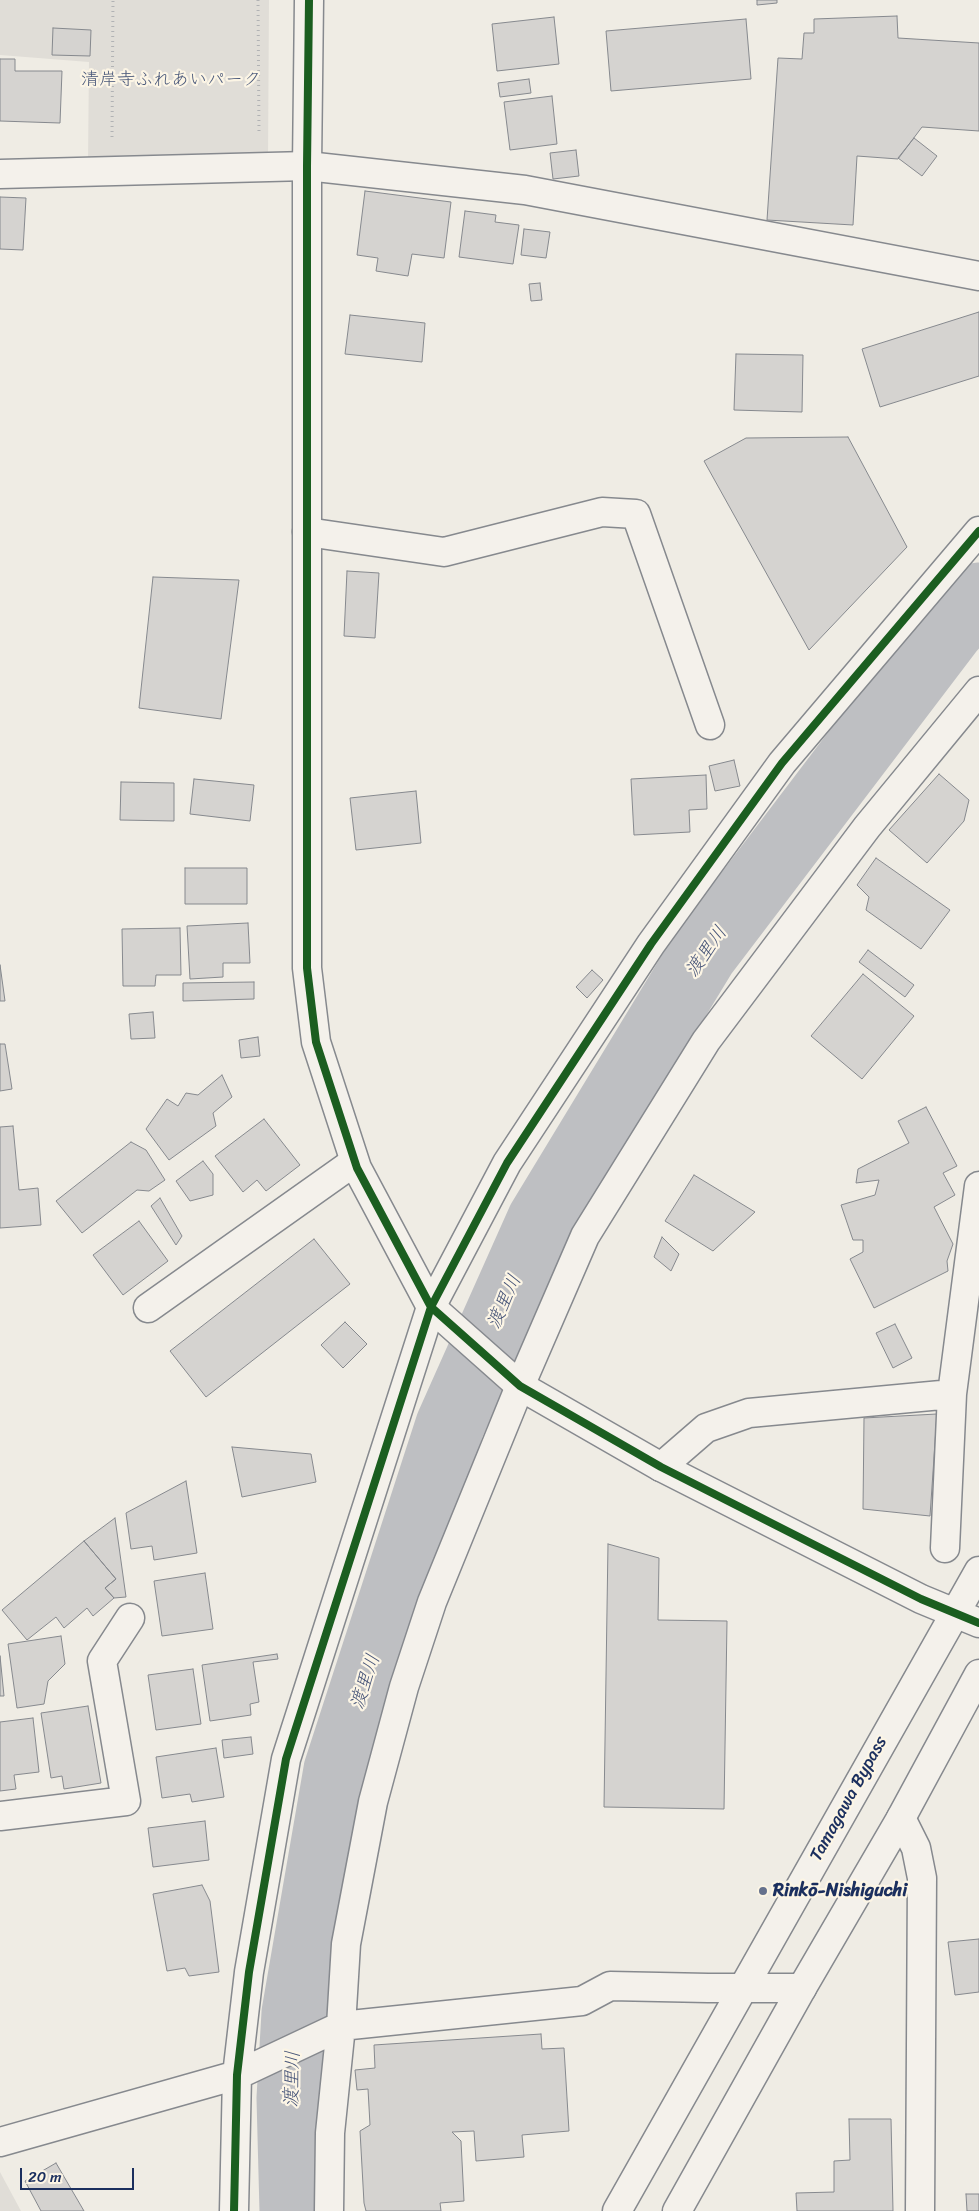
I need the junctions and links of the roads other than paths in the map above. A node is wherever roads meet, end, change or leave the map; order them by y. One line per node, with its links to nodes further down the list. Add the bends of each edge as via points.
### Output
1 (309, 0): 2 (main road)
2 (307, 166): 3 (main road); 4 (main road, via 525,190); 6 (main road)
3 (0, 174)
4 (979, 276)
5 (979, 531): 11 (main road, via 782,763 651,944 507,1163)
6 (307, 532): 8 (main road, via 444,552 602,512 636,514); 9 (main road, via 306,968 316,1042)
7 (979, 691): 13 (main road, via 868,827 706,1041 584,1236)
8 (710, 725)
9 (354, 1162): 11 (main road); 12 (main road)
10 (979, 1186): 14 (main road)
11 (431, 1307): 13 (main road); 27 (main road, via 286,1759 249,1972)
12 (148, 1308)
13 (520, 1386): 15 (main road); 26 (main road, via 432,1602 404,1687 373,1802 348,1935)
14 (952, 1394): 15 (main road, via 749,1413 706,1428); 16 (main road)
15 (661, 1467): 18 (main road)
16 (945, 1548)
17 (979, 1572): 18 (main road, Tamagawa Bypass)
18 (954, 1613): 20 (main road); 24 (main road, Tamagawa Bypass)
19 (130, 1618): 22 (main road, via 102,1661 126,1801)
20 (979, 1623)
21 (979, 1674): 23 (main road)
22 (0, 1816)
23 (900, 1818): 25 (main road); 33 (main road, via 916,1848 922,1878)
24 (742, 1988): 25 (main road); 26 (main road, via 610,1986 582,2001); 31 (main road, Tamagawa Bypass)
25 (802, 1988): 32 (main road)
26 (341, 2026): 27 (main road); 30 (main road, via 330,2133)
27 (237, 2075): 28 (main road); 29 (main road)
28 (0, 2142)
29 (234, 2211)
30 (329, 2211)
31 (618, 2211)
32 (678, 2211)
33 (920, 2211)

